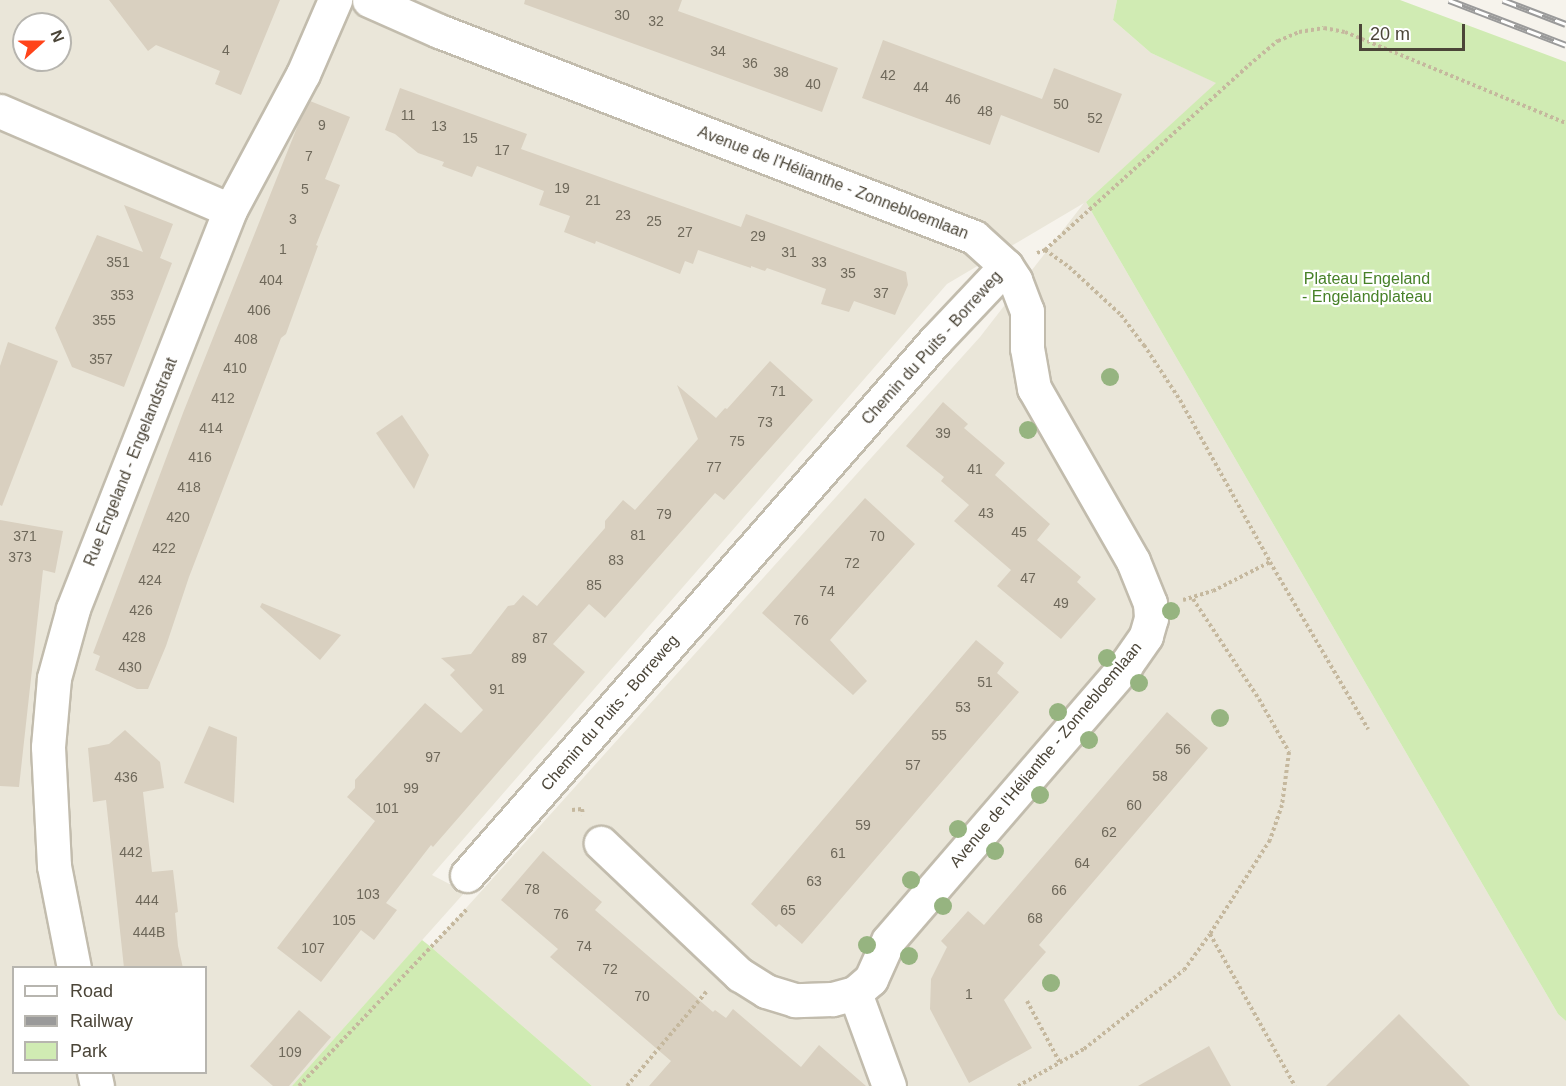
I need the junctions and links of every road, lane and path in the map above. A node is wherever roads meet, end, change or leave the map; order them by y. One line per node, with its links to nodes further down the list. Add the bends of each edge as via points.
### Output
1 (335, 0): 5 (street, via 303,74)
2 (384, 3): 7 (street, Avenue de l'Hélianthe - Zonnebloemlaan, via 450,36 975,237)
3 (0, 111): 5 (street)
4 (1566, 123): 6 (path, Chemin du Puits - Borreweg, via 1345,32 1324,28 1299,32 1278,41 1249,65)
5 (231, 210): 16 (street, Rue Engeland - Engelandstraat, via 73,609 54,678 48,747 54,866)
6 (1045, 250): 7 (path, Chemin du Puits - Borreweg); 8 (path, via 1121,315 1144,345 1180,400)
7 (1006, 266): 10 (street, Avenue de l'Hélianthe - Zonnebloemlaan, via 1027,311 1028,358 1034,388 1133,561); 12 (street, Chemin du Puits - Borreweg, via 942,333)
8 (1270, 562): 9 (path); 11 (path)
9 (1193, 599): 10 (path); 15 (path, via 1289,752 1282,805 1270,840)
10 (1150, 603): 18 (street, Avenue de l'Hélianthe - Zonnebloemlaan, via 1146,636 1126,665 888,941 871,980)
11 (1368, 729)
12 (528, 807): 13 (path, via 546,822 568,811 582,810 577,841); 14 (street, Chemin du Puits - Borreweg)
13 (601, 843): 18 (street, via 729,965 766,991 795,1000 832,999)
14 (467, 875): 21 (path, via 468,908)
15 (1210, 934): 20 (path, via 1184,970 1084,1049); 25 (path)
16 (74, 966)
17 (706, 991): 22 (path)
18 (855, 993): 23 (street)
19 (1027, 1001): 20 (path)
20 (1060, 1063): 24 (path)
21 (299, 1086)
22 (627, 1086)
23 (889, 1086)
24 (1018, 1086)
25 (1295, 1086)

